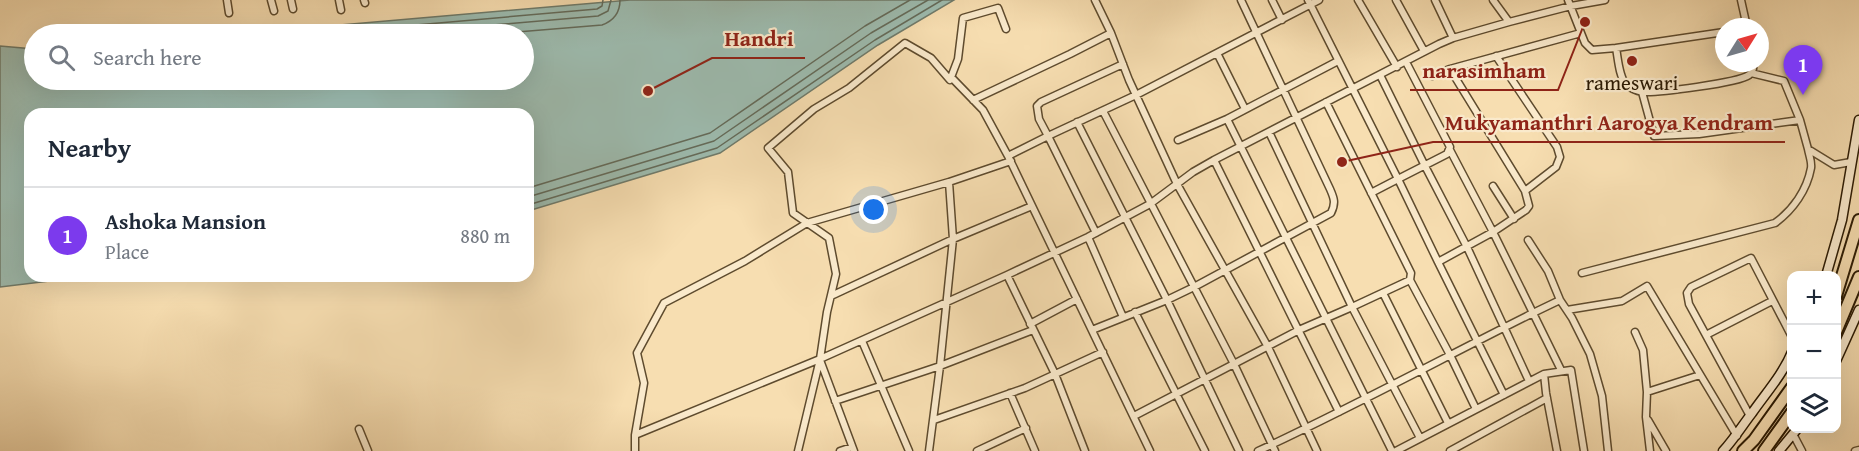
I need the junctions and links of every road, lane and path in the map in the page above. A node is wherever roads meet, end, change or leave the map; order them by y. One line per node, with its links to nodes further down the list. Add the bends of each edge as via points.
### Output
1 (226, 0): 20 (street)
2 (271, 0): 19 (street)
3 (291, 0): 17 (street)
4 (339, 0): 18 (street)
5 (1095, 0): 25 (street)
6 (1241, 0): 26 (street)
7 (1272, 0): 22 (street)
8 (1319, 0): 15 (street)
9 (1358, 0): 37 (street)
10 (1396, 0): 31 (street)
11 (1435, 0): 29 (street)
12 (1493, 0): 23 (street)
13 (1605, 0): 16 (street)
14 (1741, 0): 21 (street)
15 (1309, 2): 22 (street); 34 (street)
16 (1570, 3): 23 (street); 27 (street)
17 (293, 9)
18 (341, 10)
19 (274, 11)
20 (229, 13)
21 (1745, 18)
22 (1282, 20): 26 (street)
23 (1509, 22): 29 (street)
24 (1006, 29): 42 (street, via 998,8 963,18 958,59)
25 (1111, 33): 36 (street); 47 (street)
26 (1256, 33): 32 (street); 44 (street)
27 (1581, 33): 30 (street, via 1592,50); 33 (street)
28 (1715, 33): 30 (street)
29 (1453, 38): 31 (street)
30 (1616, 48): 45 (street, via 1623,81)
31 (1424, 51): 35 (street)
32 (1217, 53): 46 (street); 49 (street)
33 (1496, 56): 38 (street); 70 (street, via 1560,157 1556,167)
34 (1338, 61): 43 (street); 44 (street)
35 (1406, 62): 37 (street); 61 (street)
36 (1123, 64): 46 (street); 57 (street, via 1041,102 1037,112)
37 (1397, 67): 40 (street)
38 (1450, 69): 41 (street); 70 (street)
39 (1751, 74): 45 (street, via 1730,81); 53 (street, via 1784,81)
40 (1380, 75): 43 (street); 65 (street)
41 (1432, 76)
42 (951, 77): 47 (street); 77 (street, via 950,80 931,58 905,43 849,88 814,108 768,148 788,172 793,213)
43 (1352, 89): 48 (street); 66 (street)
44 (1283, 90): 49 (street); 51 (street)
45 (1642, 92): 53 (street, via 1654,136)
46 (1136, 95): 50 (street); 68 (street)
47 (973, 100): 62 (street, via 983,110)
48 (1326, 102): 51 (street); 71 (street)
49 (1245, 109): 52 (street)
50 (1103, 111): 55 (street); 72 (street)
51 (1297, 118): 56 (street); 78 (street, via 1335,200 1331,213)
52 (1227, 119): 58 (street); 59 (street)
53 (1800, 120): 60 (street)
54 (1859, 120): 64 (street)
55 (1077, 122): 57 (street); 74 (street)
56 (1269, 132): 59 (street); 78 (street)
57 (1048, 136): 62 (street); 80 (street)
58 (1178, 140)
59 (1241, 147): 63 (street); 82 (street)
60 (1808, 149): 64 (street, via 1834,165); 91 (street, via 1811,166 1799,199 1774,222)
61 (1450, 150): 65 (street); 79 (street)
62 (1009, 159): 67 (street); 73 (street)
63 (1214, 160): 68 (street); 86 (street)
64 (1851, 162): 90 (street, via 1842,220)
65 (1425, 166): 66 (street); 85 (street)
66 (1398, 179): 71 (street); 88 (street)
67 (949, 182): 77 (street); 83 (street)
68 (1177, 184): 72 (street); 89 (street)
69 (1493, 186): 75 (street)
70 (1525, 191): 75 (street, via 1529,206)
71 (1371, 193): 95 (street, via 1412,273)
72 (1150, 204): 74 (street); 96 (street)
73 (1032, 206): 83 (street); 87 (street)
74 (1125, 218): 80 (street); 102 (street)
75 (1514, 219): 79 (street)
76 (1859, 220): 94 (highway)
77 (807, 223): 99 (street, via 829,238 836,274); 161 (street, via 664,303 637,354 644,383)
78 (1312, 223): 82 (street); 106 (street)
79 (1493, 232): 85 (street); 110 (street)
80 (1096, 233): 81 (street)
81 (1088, 237): 87 (street); 111 (street)
82 (1286, 237): 86 (street); 112 (street)
83 (953, 239): 99 (street); 105 (street)
84 (1528, 240): 103 (street, via 1548,271)
85 (1467, 247): 88 (street); 115 (street)
86 (1259, 251): 89 (street); 118 (street)
87 (1054, 252): 92 (street); 101 (street)
88 (1438, 262): 122 (street)
89 (1225, 269): 96 (street); 123 (street)
90 (1827, 271)
91 (1582, 273)
92 (1007, 275): 105 (street); 114 (street)
93 (1859, 277): 100 (highway)
94 (1841, 278)
95 (1410, 280): 98 (street); 126 (street)
96 (1194, 287): 102 (street); 129 (street)
97 (1841, 292): 100 (street)
98 (1383, 293): 106 (street); 131 (street)
99 (831, 296): 127 (street)
100 (1856, 296): 113 (highway)
101 (1077, 298): 114 (street); 117 (street)
102 (1167, 300): 109 (street); 136 (street)
103 (1560, 300): 107 (street); 110 (street)
104 (1772, 301): 116 (street); 120 (street); 120 (street, via 1751,258 1691,287 1687,292 1689,304)
105 (946, 302): 121 (street); 130 (street)
106 (1352, 307): 112 (street); 138 (street)
107 (1567, 310): 135 (street, via 1622,301 1647,286); 184 (street, via 1595,370)
108 (1859, 310): 124 (street)
109 (1135, 312): 111 (street); 143 (street)
110 (1533, 313): 115 (street); 132 (street)
111 (1123, 317): 117 (street)
112 (1326, 318): 118 (street); 145 (street)
113 (1840, 325)
114 (1032, 327): 130 (street); 133 (street)
115 (1504, 328): 122 (street); 137 (street)
116 (1787, 329)
117 (1092, 330): 125 (street)
118 (1299, 330): 123 (street); 149 (street)
119 (1635, 332): 140 (street, via 1643,350)
120 (1706, 335): 151 (street)
121 (862, 341): 127 (street); 139 (street)
122 (1478, 341): 126 (street); 144 (street)
123 (1268, 347): 129 (street); 158 (street)
124 (1841, 350)
125 (1103, 352): 133 (street); 150 (street)
126 (1450, 355): 131 (street); 148 (street)
127 (820, 359): 147 (street); 161 (street); 169 (street)
128 (1787, 360): 151 (street)
129 (1234, 364): 136 (street); 164 (street)
130 (940, 366): 139 (street); 154 (street)
131 (1422, 370): 138 (street); 155 (street)
132 (1561, 370): 134 (street); 183 (street, via 1570,370)
133 (1055, 374): 141 (street); 175 (street)
134 (1544, 374): 137 (street); 146 (street)
135 (1700, 375): 140 (street); 162 (street)
136 (1205, 379): 143 (street); 178 (street)
137 (1529, 381): 144 (street)
138 (1394, 384): 145 (street); 163 (street)
139 (881, 386): 147 (street); 171 (street)
140 (1647, 392): 152 (street)
141 (1010, 393): 154 (street); 157 (street)
142 (1787, 393): 188 (highway)
143 (1175, 394): 150 (street); 177 (street)
144 (1504, 394): 148 (street)
145 (1367, 398): 149 (street); 181 (street)
146 (1547, 399): 166 (street); 182 (street)
147 (835, 401): 165 (street)
148 (1476, 409): 155 (street)
149 (1340, 412): 158 (street)
150 (1134, 416): 176 (street)
151 (1750, 416): 162 (street)
152 (1646, 417): 185 (street); 186 (street)
153 (1787, 418): 189 (highway)
154 (934, 420): 172 (street)
155 (1448, 423): 163 (street)
156 (359, 429): 167 (street)
157 (1026, 429): 173 (street); 174 (street)
158 (1306, 429): 164 (street); 180 (street)
159 (1794, 433): 190 (street)
160 (1797, 433): 191 (street)
161 (635, 435): 168 (street)
162 (1737, 436): 187 (street)
163 (1420, 438): 181 (street)
164 (1273, 448): 179 (street)
165 (853, 449): 170 (street)
166 (1454, 450)
167 (368, 451)
168 (635, 451)
169 (798, 451)
170 (840, 451)
171 (909, 451)
172 (929, 451)
173 (977, 451)
174 (1035, 451)
175 (1085, 451)
176 (1150, 451)
177 (1205, 451)
178 (1239, 451)
179 (1258, 451)
180 (1317, 451)
181 (1394, 451)
182 (1557, 451)
183 (1584, 451)
184 (1608, 451)
185 (1650, 451)
186 (1666, 451)
187 (1723, 451)
188 (1743, 451)
189 (1764, 451)
190 (1779, 451)
191 (1802, 451)

